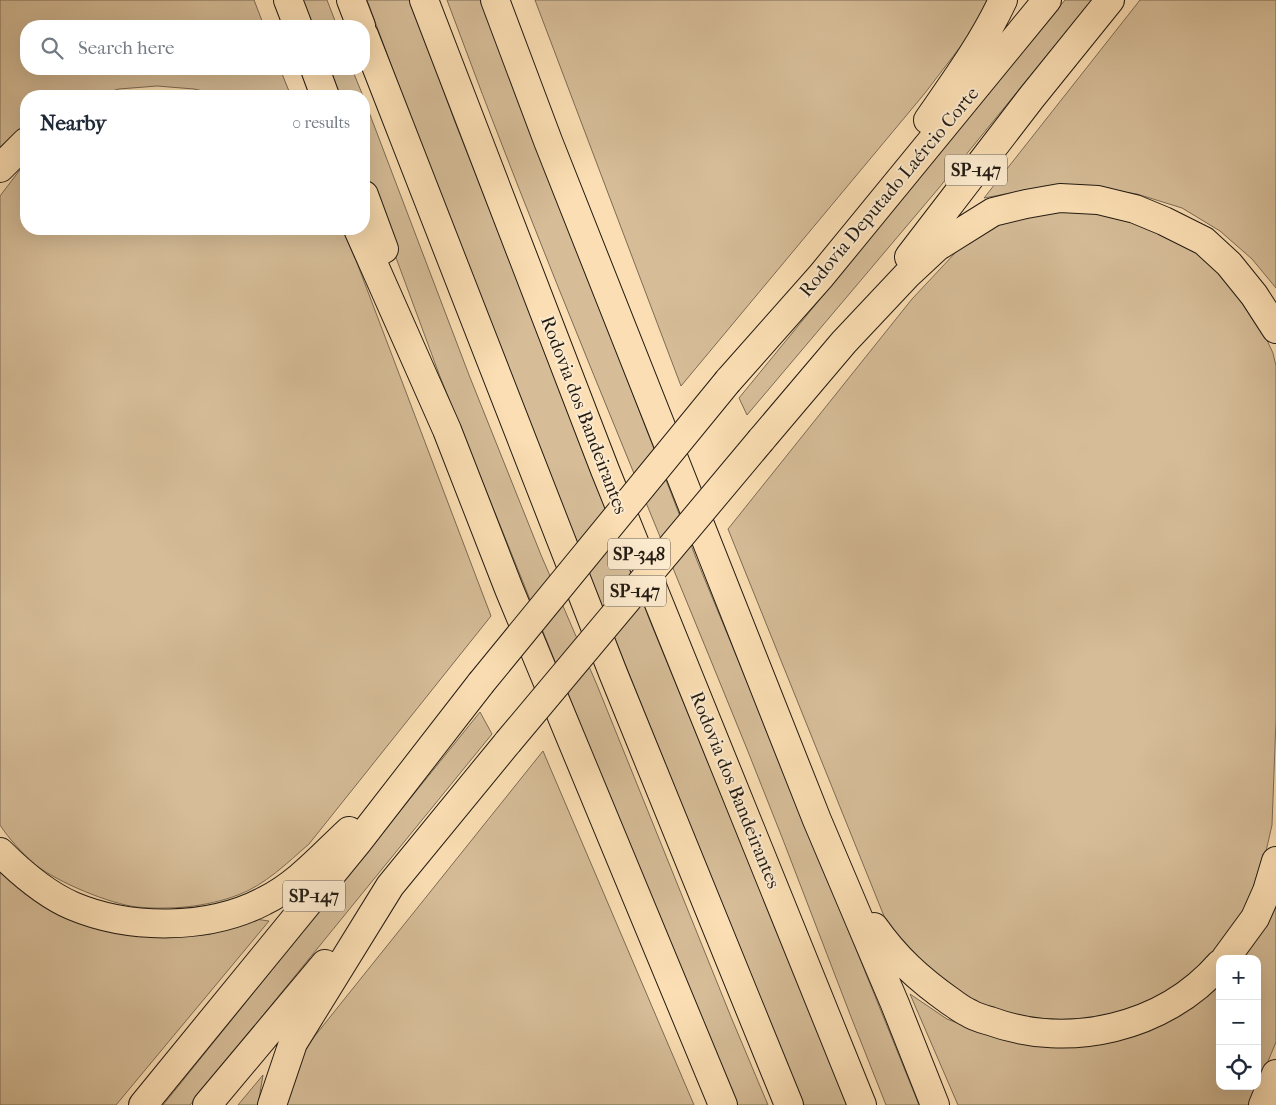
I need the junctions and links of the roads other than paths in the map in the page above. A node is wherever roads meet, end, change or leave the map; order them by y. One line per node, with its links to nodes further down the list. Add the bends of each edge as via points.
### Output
1 (288, 0): 9 (highway)
2 (351, 0): 10 (highway)
3 (424, 0): 38 (highway, Rodovia dos Bandeirantes / SP-348, via 605,470)
4 (495, 0): 14 (highway)
5 (511, 0): 14 (highway)
6 (1003, 0): 19 (highway, via 968,62)
7 (1047, 0): 19 (highway, Rodovia Deputado Laércio Corte / SP-147)
8 (1110, 0): 21 (highway, SP-147)
9 (296, 20)
10 (359, 20)
11 (370, 50): 37 (highway, via 613,674)
12 (317, 75): 13 (highway)
13 (323, 90)
14 (548, 141): 24 (highway)
15 (20, 148): 16 (highway)
16 (0, 168)
17 (370, 211): 22 (highway)
18 (361, 235): 22 (highway)
19 (821, 276): 23 (highway, Rodovia Deputado Laércio Corte / SP-147, bridge, via 728,381)
20 (1276, 329): 21 (highway, via 1229,264 1204,242 1135,208 1098,200 1060,198 993,212 965,228 937,247 908,274)
21 (844, 342): 27 (highway, SP-147, bridge)
22 (447, 430): 30 (highway, via 509,589)
23 (410, 775): 25 (highway, via 294,882 264,901 202,921 137,923 72,906 41,888); 32 (highway, SP-147)
24 (817, 820): 29 (highway, via 870,922 889,949 911,972 969,1014 1028,1032 1059,1035 1117,1028 1182,998); 39 (highway)
25 (0, 852)
26 (1276, 861): 28 (highway, via 1255,918)
27 (390, 886): 33 (highway, SP-147); 34 (highway, via 293,1043)
28 (1228, 955)
29 (1216, 969)
30 (687, 1017): 35 (highway); 36 (highway)
31 (1276, 1074): 40 (highway)
32 (143, 1105)
33 (207, 1105)
34 (272, 1105)
35 (707, 1105)
36 (723, 1105)
37 (788, 1105)
38 (862, 1105)
39 (935, 1105)
40 (1263, 1105)

